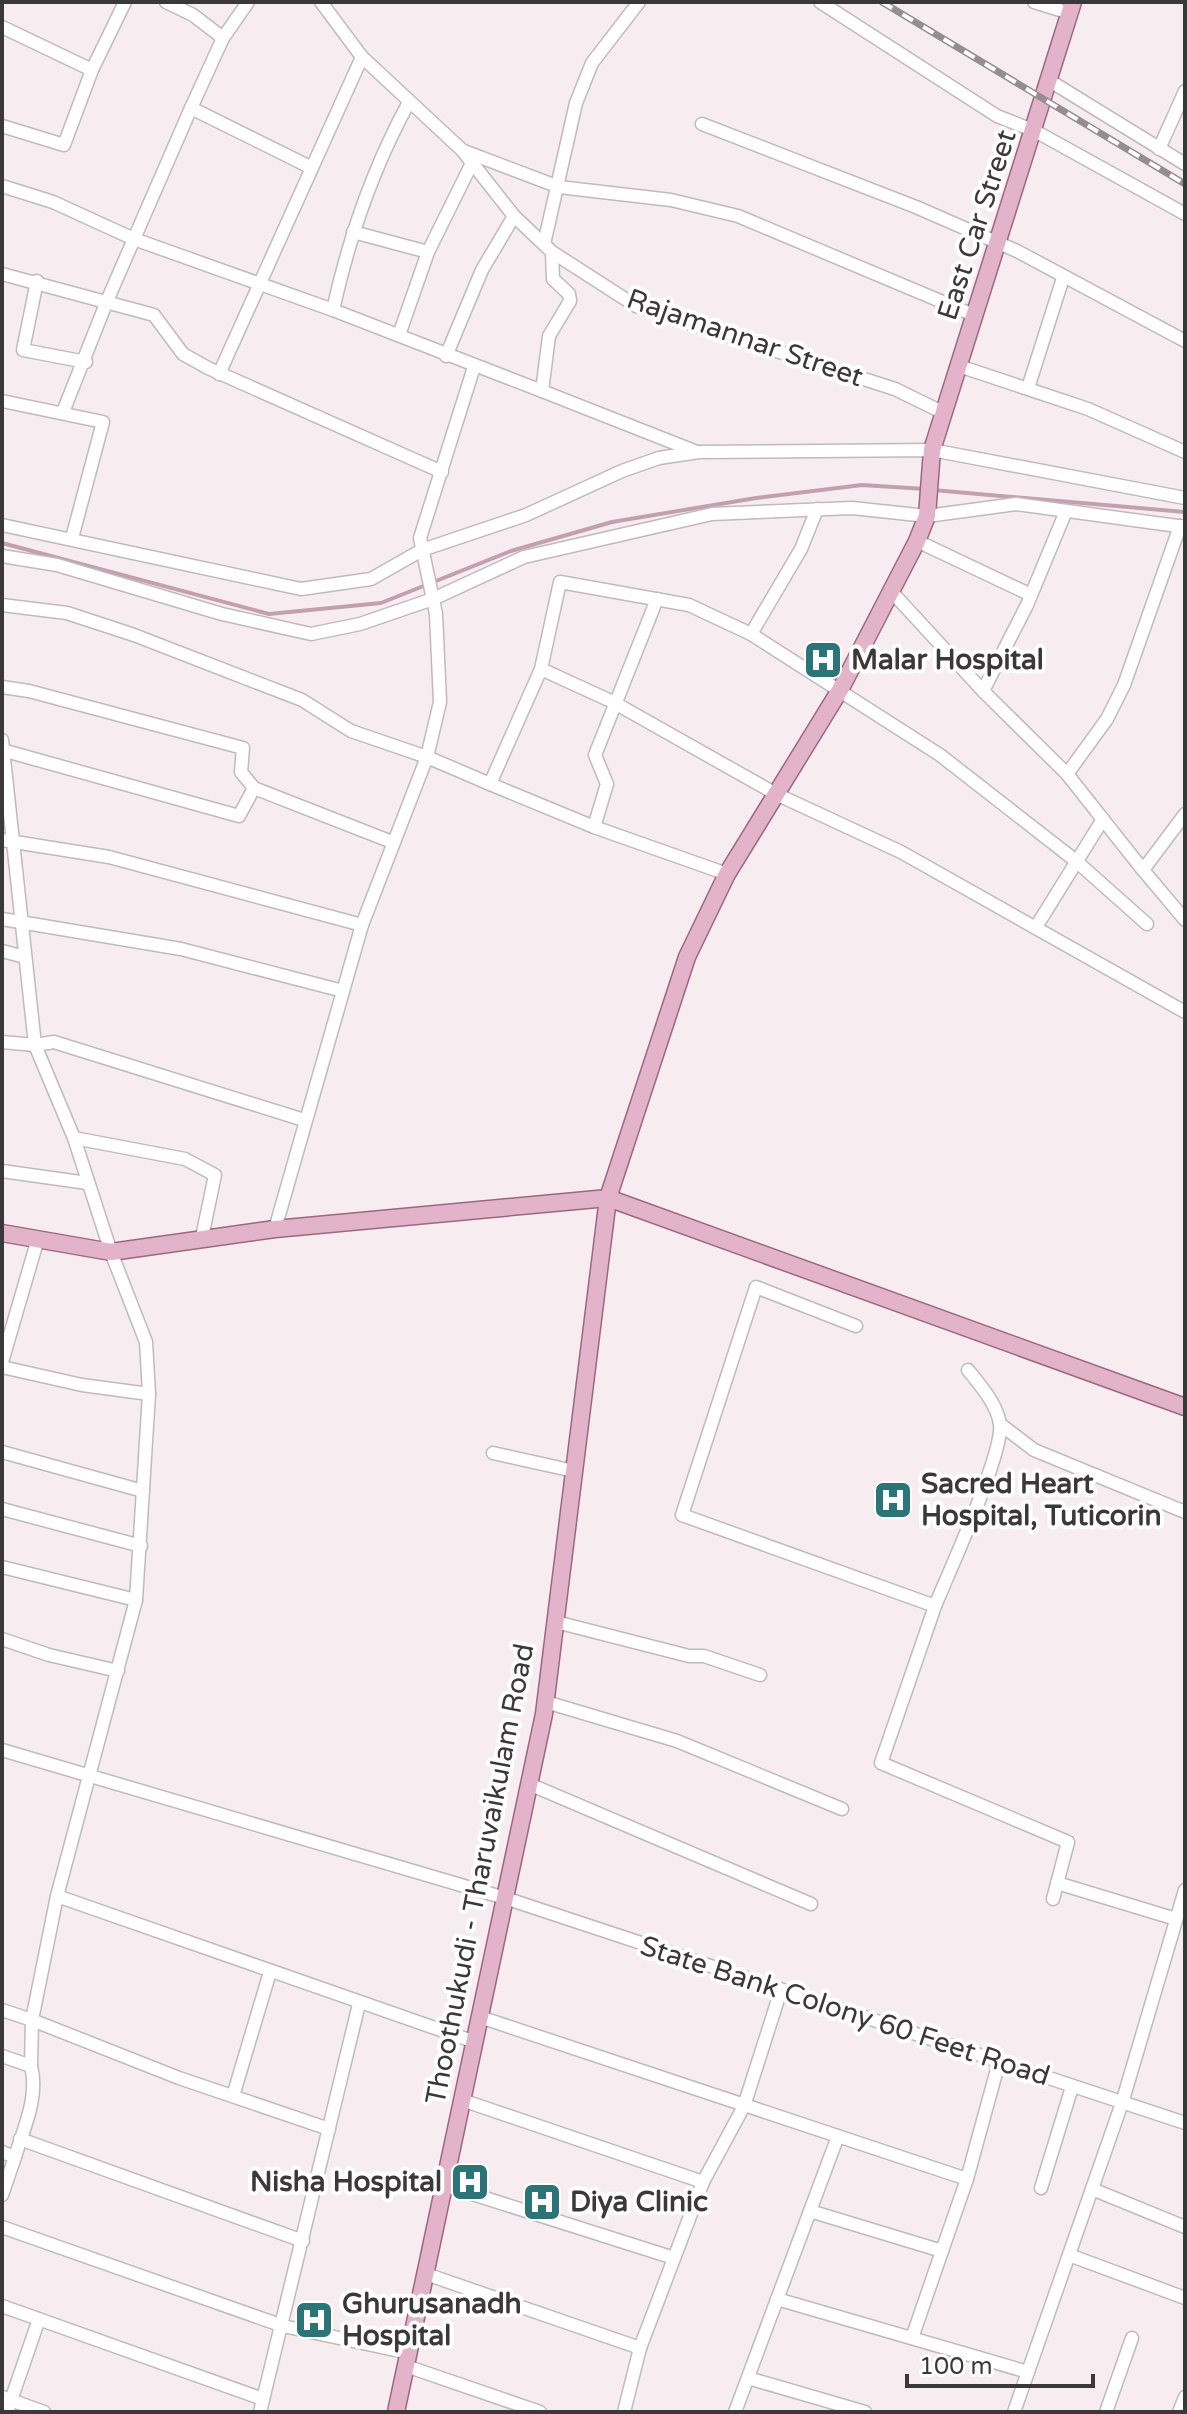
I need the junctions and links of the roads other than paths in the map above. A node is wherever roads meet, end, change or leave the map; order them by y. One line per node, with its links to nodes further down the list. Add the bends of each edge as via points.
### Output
1 (125, 2): 12 (street)
2 (166, 2): 10 (street)
3 (248, 2): 10 (street)
4 (321, 2): 11 (street)
5 (639, 2): 26 (street, via 592,63 576,103)
6 (820, 2): 19 (street, via 997,116)
7 (1034, 2): 8 (street)
8 (1072, 8): 13 (main road, East Car Street)
9 (2, 27): 12 (street)
10 (223, 38): 16 (street)
11 (362, 57): 15 (street); 24 (street)
12 (92, 70): 18 (street, via 64,145)
13 (1050, 81): 19 (main road, East Car Street); 20 (street)
14 (1184, 97): 20 (street)
15 (409, 102): 21 (street); 29 (street, via 382,151)
16 (191, 108): 24 (street); 30 (street)
17 (702, 124): 31 (street)
18 (2, 126)
19 (1035, 131): 27 (street); 31 (main road, East Car Street)
20 (1159, 149): 23 (street)
21 (462, 150): 22 (street, Rajamannar Street); 26 (street)
22 (472, 163): 28 (street, Rajamannar Street); 33 (street)
23 (1185, 164)
24 (310, 167): 37 (street)
25 (2, 186): 30 (street, via 81,213)
26 (559, 187): 32 (street); 40 (street, via 671,200 738,216)
27 (1185, 214)
28 (514, 216): 32 (street, Rajamannar Street); 43 (street, via 482,270)
29 (353, 232): 33 (street); 39 (street)
30 (134, 239): 37 (street); 38 (street)
31 (999, 244): 35 (street); 40 (main road, East Car Street)
32 (548, 248): 49 (street, via 553,279 570,301 549,336); 52 (street, Rajamannar Street, via 636,306 895,389)
33 (428, 252): 41 (street)
34 (2, 274): 36 (street)
35 (1063, 278): 42 (street); 48 (street)
36 (37, 281): 38 (street); 44 (street, via 23,350)
37 (259, 283): 39 (street); 47 (street)
38 (107, 301): 44 (street); 47 (street, via 154,315 183,354)
39 (333, 310): 41 (street)
40 (976, 316): 45 (main road, East Car Street)
41 (399, 335): 43 (street)
42 (1185, 341)
43 (446, 356): 46 (street)
44 (86, 362): 51 (street)
45 (959, 366): 48 (street); 52 (main road, East Car Street)
46 (474, 367): 49 (street); 56 (street)
47 (219, 374): 56 (street)
48 (1028, 388): 54 (street)
49 (542, 391): 53 (street)
50 (2, 401): 51 (street)
51 (63, 412): 63 (street, via 103,422)
52 (944, 413): 55 (main road, East Car Street)
53 (699, 452): 55 (street); 65 (street, via 622,471)
54 (1185, 452)
55 (932, 457): 57 (street); 59 (main road, East Car Street)
56 (442, 472): 65 (street, via 423,524)
57 (1185, 498)
58 (817, 509): 59 (street); 69 (street, via 712,514 576,544 524,557); 72 (street, via 801,549)
59 (928, 511): 60 (street, via 1016,504); 64 (main road, East Car Street)
60 (1066, 511): 62 (street); 68 (street)
61 (2, 525): 63 (street)
62 (1183, 527): 80 (street, via 1124,685 1107,719)
63 (72, 538): 65 (street, via 301,589 371,579)
64 (917, 541): 67 (main road, East Car Street); 68 (street)
65 (423, 555): 69 (street)
66 (2, 556): 69 (street, via 57,565 222,614 311,634 360,624)
67 (891, 591): 75 (main road, East Car Street); 76 (street)
68 (1029, 594): 76 (street)
69 (432, 595): 79 (street, via 440,702)
70 (657, 599): 72 (street, via 689,605); 73 (street, via 560,582); 77 (street)
71 (2, 605): 79 (street, via 67,613 134,635 302,700 351,731)
72 (751, 634): 75 (street)
73 (541, 669): 77 (street); 81 (street)
74 (2, 687): 82 (street, via 243,748 241,772)
75 (840, 690): 83 (main road, East Car Street); 89 (street, via 940,755)
76 (983, 691): 80 (street)
77 (613, 702): 83 (street); 86 (street, via 595,755 607,784)
78 (3, 747): 82 (street, via 239,816); 87 (street)
79 (427, 757): 81 (street); 88 (street)
80 (1067, 774): 85 (street)
81 (490, 784): 86 (street)
82 (254, 788): 88 (street)
83 (776, 794): 91 (main road, Thoothukudi - Tharuvaikulam Road); 97 (street, via 901,852)
84 (1185, 814): 90 (street)
85 (1103, 819): 89 (street); 90 (street)
86 (594, 827): 91 (street)
87 (7, 841): 94 (street); 96 (street, via 109,857)
88 (392, 842): 96 (street)
89 (1076, 861): 95 (street); 97 (street)
90 (1143, 870): 93 (street)
91 (727, 874): 108 (main road, Thoothukudi - Tharuvaikulam Road, via 687,957)
92 (2, 919): 94 (street)
93 (1185, 920)
94 (23, 924): 99 (street); 100 (street, via 181,949)
95 (1147, 924)
96 (362, 925): 100 (street)
97 (1036, 927): 101 (street)
98 (2, 951): 99 (street)
99 (25, 957): 103 (street)
100 (343, 991): 104 (street)
101 (1185, 1012)
102 (2, 1042): 103 (street)
103 (35, 1045): 104 (street, via 54,1042); 105 (street)
104 (304, 1120): 109 (street)
105 (74, 1138): 107 (street); 111 (street, via 185,1159 215,1175)
106 (2, 1171): 107 (street)
107 (87, 1183): 113 (street)
108 (608, 1198): 109 (main road); 118 (main road); 122 (main road, Thoothukudi - Tharuvaikulam Road)
109 (275, 1229): 111 (main road)
110 (2, 1233): 112 (main road)
111 (202, 1237): 113 (main road)
112 (37, 1242): 113 (main road); 115 (street)
113 (111, 1252): 117 (street, via 146,1342)
114 (856, 1326): 129 (street, via 756,1287 682,1515)
115 (2, 1364): 117 (street, via 82,1385)
116 (968, 1370): 119 (street)
117 (149, 1394): 123 (street)
118 (1185, 1407)
119 (1000, 1424): 125 (street, via 1034,1450); 129 (street, via 996,1453)
120 (2, 1452): 123 (street)
121 (493, 1453): 122 (street)
122 (574, 1471): 130 (main road, Thoothukudi - Tharuvaikulam Road)
123 (143, 1491): 126 (street)
124 (2, 1509): 126 (street)
125 (1185, 1512)
126 (141, 1546): 128 (street)
127 (2, 1567): 128 (street)
128 (136, 1600): 132 (street)
129 (935, 1606): 139 (street, via 881,1763 1068,1842)
130 (556, 1622): 133 (street, via 704,1656); 134 (main road, Thoothukudi - Tharuvaikulam Road)
131 (2, 1639): 132 (street)
132 (118, 1671): 136 (street)
133 (760, 1675)
134 (546, 1702): 137 (main road, Thoothukudi - Tharuvaikulam Road); 138 (street, via 677,1741)
135 (2, 1750): 136 (street, State Bank Colony 60 Feet Road)
136 (91, 1779): 141 (street); 142 (street, State Bank Colony 60 Feet Road)
137 (529, 1784): 142 (main road, Thoothukudi - Tharuvaikulam Road); 144 (street)
138 (842, 1809)
139 (1057, 1883): 143 (street); 145 (street)
140 (1185, 1890): 145 (street)
141 (57, 1896): 146 (street); 151 (street)
142 (505, 1898): 147 (street, State Bank Colony 60 Feet Road); 150 (main road, Thoothukudi - Tharuvaikulam Road)
143 (1053, 1899)
144 (811, 1904)
145 (1176, 1919): 159 (street)
146 (270, 1972): 148 (street); 157 (street)
147 (781, 1990): 154 (street, State Bank Colony 60 Feet Road); 160 (street)
148 (359, 2004): 152 (street); 162 (street)
149 (2, 2010): 151 (street)
150 (480, 2017): 152 (main road, Thoothukudi - Tharuvaikulam Road); 160 (street)
151 (32, 2020): 155 (street); 157 (street)
152 (475, 2042): 158 (main road, Thoothukudi - Tharuvaikulam Road)
153 (2, 2056): 155 (street)
154 (999, 2062): 156 (street, State Bank Colony 60 Feet Road); 166 (street)
155 (31, 2066): 164 (street, via 34,2091)
156 (1072, 2087): 159 (street, State Bank Colony 60 Feet Road); 169 (street)
157 (233, 2096): 162 (street)
158 (462, 2100): 167 (street); 168 (main road, Thoothukudi - Tharuvaikulam Road)
159 (1122, 2103): 161 (street, State Bank Colony 60 Feet Road); 170 (street)
160 (744, 2106): 163 (street); 167 (street)
161 (1185, 2123)
162 (329, 2129): 175 (street)
163 (838, 2136): 166 (street); 172 (street)
164 (20, 2139): 165 (street); 175 (street)
165 (8, 2154): 171 (street)
166 (967, 2179): 176 (street)
167 (703, 2182): 178 (street)
168 (444, 2185): 178 (street); 179 (main road, Thoothukudi - Tharuvaikulam Road)
169 (1041, 2188)
170 (1092, 2189): 174 (street); 177 (street)
171 (2, 2195)
172 (810, 2211): 176 (street); 181 (street)
173 (2, 2227): 184 (street)
174 (1185, 2227)
175 (303, 2241): 184 (street)
176 (942, 2251): 185 (street)
177 (1069, 2255): 180 (street); 189 (street)
178 (674, 2258): 187 (street)
179 (426, 2274): 187 (street); 188 (main road, Thoothukudi - Tharuvaikulam Road)
180 (1185, 2298)
181 (777, 2299): 185 (street); 190 (street)
182 (2, 2306): 183 (street)
183 (39, 2319): 192 (street); 193 (street)
184 (283, 2326): 188 (street); 193 (street)
185 (912, 2338): 189 (street)
186 (1132, 2338): 202 (street)
187 (640, 2348): 198 (street)
188 (407, 2360): 196 (main road, Thoothukudi - Tharuvaikulam Road); 197 (street)
189 (1028, 2372): 201 (street)
190 (748, 2378): 194 (street); 200 (street)
191 (1185, 2397): 203 (street)
192 (7, 2403): 195 (street)
193 (262, 2406)
194 (736, 2410): 199 (street)
195 (44, 2412)
196 (396, 2412)
197 (540, 2412)
198 (624, 2412)
199 (751, 2412)
200 (865, 2412)
201 (1014, 2412)
202 (1106, 2412)
203 (1179, 2412)

